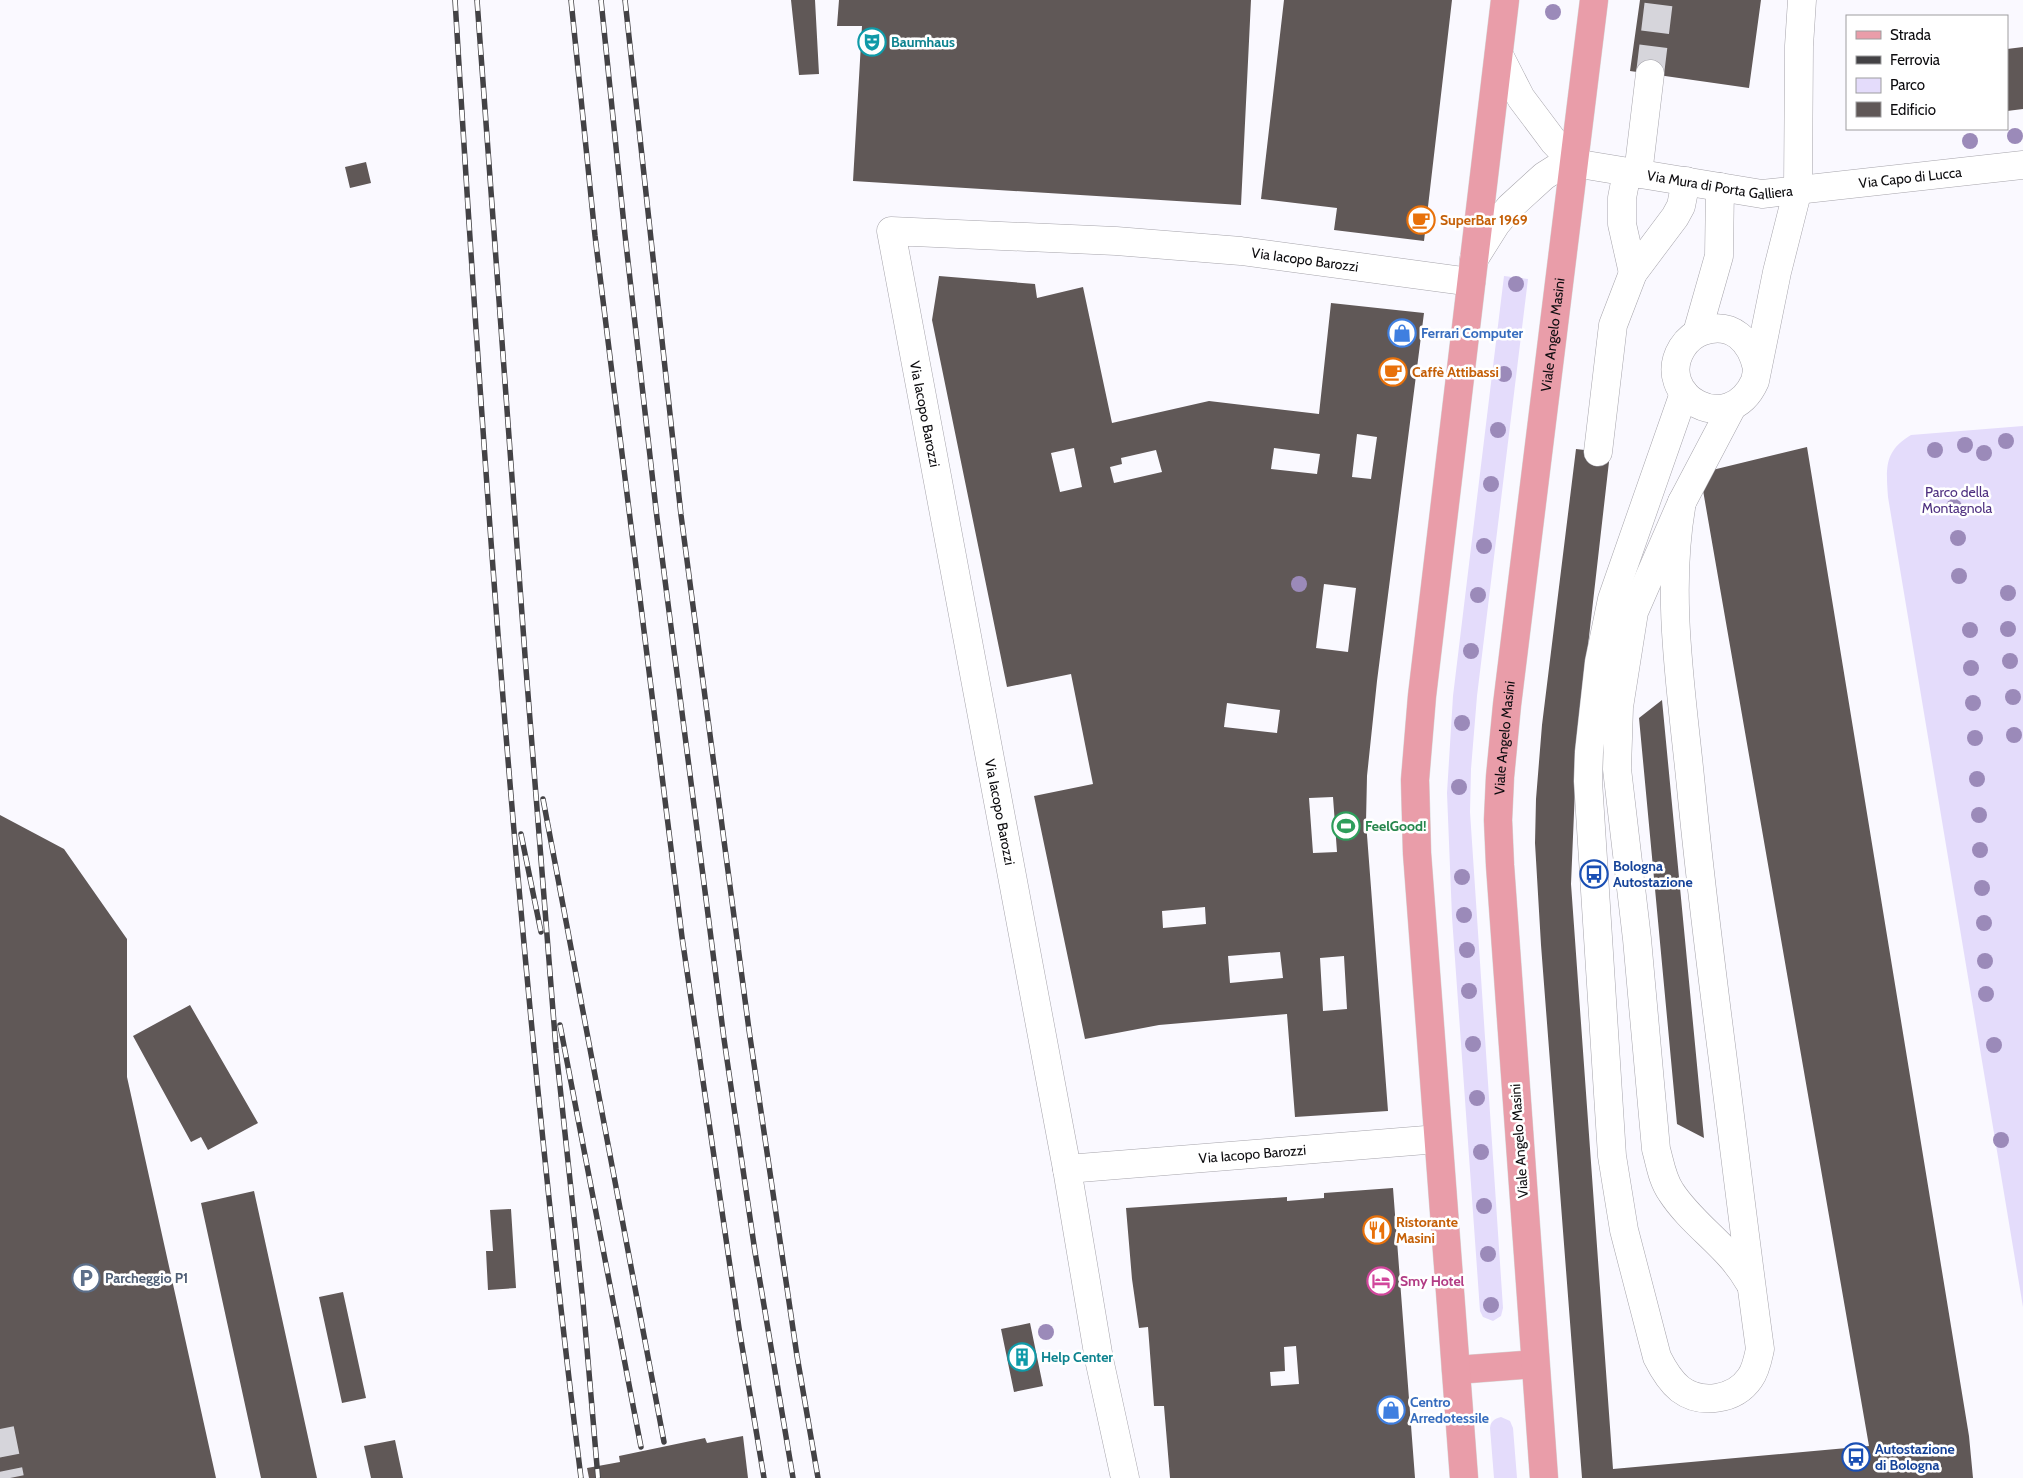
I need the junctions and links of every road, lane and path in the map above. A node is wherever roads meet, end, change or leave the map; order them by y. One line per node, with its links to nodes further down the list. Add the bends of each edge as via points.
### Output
1 (1506, 0): 4 (main road)
2 (1594, 0): 6 (main road, Viale Angelo Masini)
3 (1802, 0): 11 (street, Via Mura di Porta Galliera)
4 (1499, 55): 6 (street, via 1521,98); 12 (main road)
5 (1650, 74): 8 (street)
6 (1574, 163): 8 (street, Via Mura di Porta Galliera); 12 (street, Via Mura di Porta Galliera, via 1554,169 1510,207 1496,224); 23 (main road, Viale Angelo Masini, via 1504,722 1499,803 1500,875)
7 (2023, 165): 11 (street, Via Capo di Lucca)
8 (1632, 173): 9 (street, Via Mura di Porta Galliera); 13 (street, via 1622,198 1622,224)
9 (1686, 181): 10 (street, Via Mura di Porta Galliera); 13 (street, via 1681,206 1675,217)
10 (1720, 187): 11 (street, Via Mura di Porta Galliera, via 1762,194); 14 (street, via 1719,256)
11 (1798, 189): 15 (street, via 1776,272)
12 (1472, 270): 20 (main road, via 1415,780 1416,853); 21 (street, Via Iacopo Barozzi, via 1116,241 891,232)
13 (1634, 273): 18 (street, via 1613,325)
14 (1697, 333): 15 (street, via 1710,328 1737,334 1747,343); 16 (street, via 1679,353 1676,367)
15 (1757, 368): 17 (street, via 1751,391)
16 (1684, 393): 17 (street, via 1693,403 1706,408); 22 (street, via 1612,599 1599,662 1589,752 1589,808 1612,1156 1621,1217 1652,1343 1662,1369 1680,1389 1704,1399 1714,1398 1736,1391 1750,1379 1760,1349)
17 (1732, 407): 19 (street)
18 (1598, 452)
19 (1682, 502): 22 (street, via 1674,562 1676,629 1702,906); 22 (street, via 1634,612 1619,707 1617,769 1637,939 1656,1149 1661,1171 1683,1210 1738,1264)
20 (1438, 1139): 21 (street, Via Iacopo Barozzi); 24 (main road)
21 (1067, 1169): 25 (street, Via Iacopo Barozzi, via 1099,1359)
22 (1752, 1288)
23 (1535, 1364): 24 (main road); 27 (main road, Viale Angelo Masini)
24 (1456, 1370): 26 (main road)
25 (1125, 1478)
26 (1464, 1478)
27 (1544, 1478)

